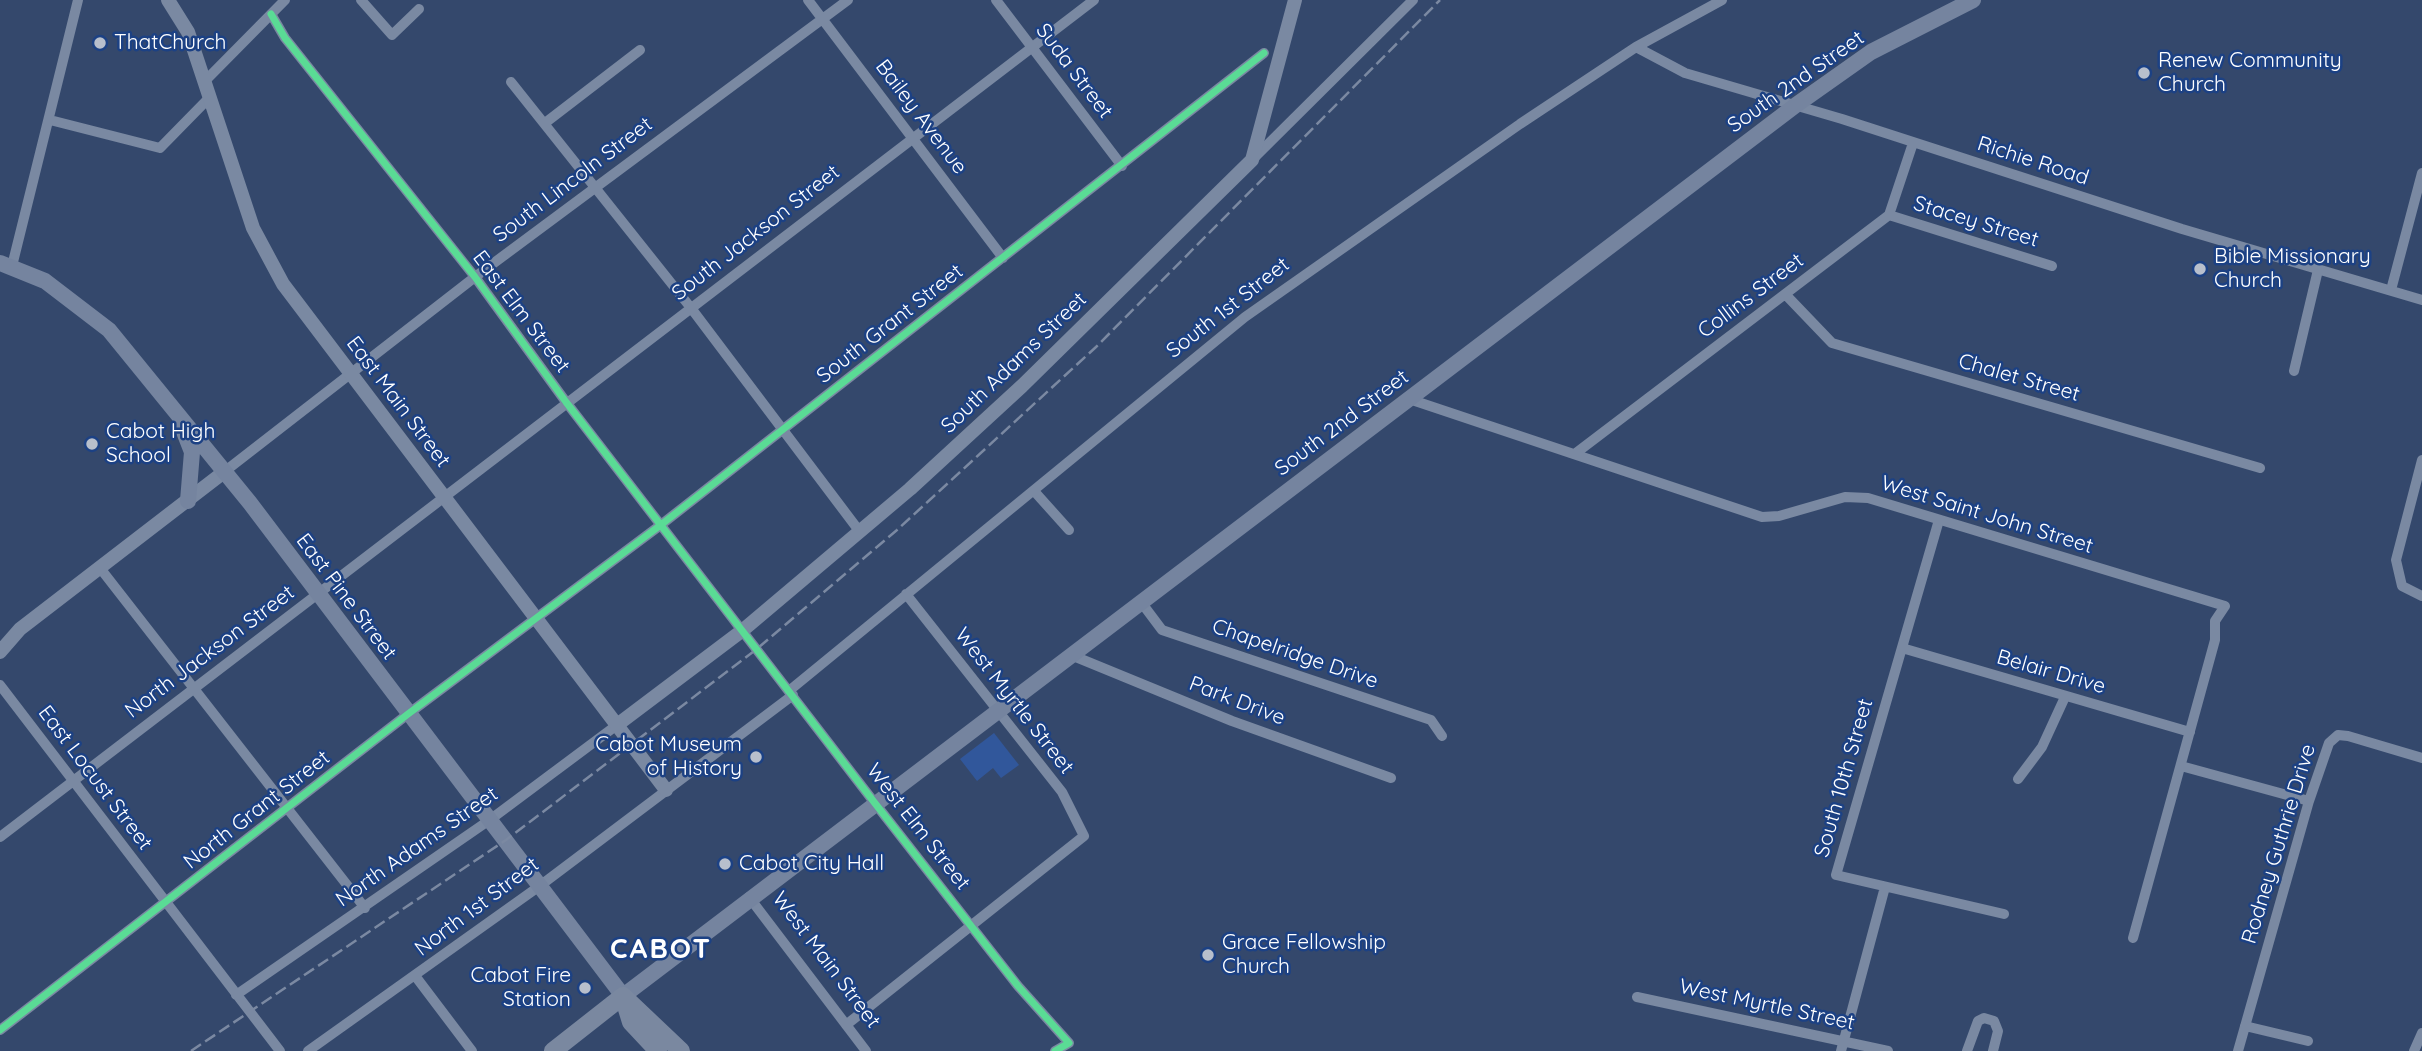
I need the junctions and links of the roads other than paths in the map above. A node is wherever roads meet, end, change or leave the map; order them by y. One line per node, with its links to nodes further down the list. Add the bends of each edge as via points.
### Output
1 (78, 0): 24 (street)
2 (168, 0): 20 (street, East Main Street, via 188,32)
3 (285, 0): 14 (street)
4 (361, 0): 13 (street, via 392,35)
5 (808, 0): 15 (street, Bailey Avenue)
6 (848, 0): 15 (street, South Lincoln Street)
7 (996, 0): 16 (street, Suda Street)
8 (1094, 0): 16 (street, South Jackson Street)
9 (1295, 0): 28 (street)
10 (1413, 0): 28 (street, South Adams Street)
11 (1722, 0): 17 (street, South 1st Street)
12 (1973, 0): 23 (main road, South 2nd Street, via 1871,52)
13 (419, 9)
14 (271, 14): 20 (street); 37 (street, East Elm Street, via 370,149)
15 (822, 19): 26 (street, Bailey Avenue); 31 (street, South Lincoln Street)
16 (1031, 47): 26 (street, South Jackson Street); 29 (street, Suda Street)
17 (1636, 47): 23 (street, Richie Road, via 1685,72); 52 (street, South 1st Street, via 1245,317)
18 (640, 50): 25 (street)
19 (1264, 54): 29 (street, South Grant Street)
20 (205, 81): 22 (street, East Main Street)
21 (511, 82): 25 (street)
22 (209, 98): 24 (street, via 159,148); 43 (street, East Main Street, via 253,228 283,284)
23 (1796, 105): 27 (street, Richie Road); 44 (main road, South 2nd Street)
24 (50, 120): 34 (street)
25 (545, 123): 31 (street)
26 (911, 137): 33 (street, Bailey Avenue); 41 (street, South Jackson Street)
27 (1913, 143): 32 (street); 36 (street, Richie Road)
28 (1252, 160): 58 (street, South Adams Street, via 1022,386)
29 (1122, 166): 33 (street, South Grant Street)
30 (2422, 173): 38 (street)
31 (596, 187): 37 (street, South Lincoln Street); 41 (street)
32 (1889, 215): 35 (street, Stacey Street); 39 (street, Collins Street)
33 (1003, 258): 47 (street, South Grant Street)
34 (6, 264): 46 (main road, East Pine Street, via 69,297 109,330)
35 (2052, 266)
36 (2319, 270): 38 (street, Richie Road); 42 (street)
37 (475, 277): 43 (street, South Lincoln Street); 45 (street, East Elm Street)
38 (2391, 290): 40 (street, Richie Road)
39 (1785, 294): 48 (street, Collins Street); 50 (street, Chalet Street, via 1832,343)
40 (2422, 300)
41 (691, 308): 45 (street, South Jackson Street); 47 (street)
42 (2294, 370)
43 (350, 372): 51 (street, South Lincoln Street); 53 (street, East Main Street)
44 (1409, 399): 48 (street, West Saint John Street); 63 (main road, South 2nd Street)
45 (566, 402): 53 (street, South Jackson Street); 56 (street, East Elm Street)
46 (177, 413): 51 (main road, East Pine Street); 54 (main road, via 192,452)
47 (784, 429): 56 (street, South Grant Street); 58 (street)
48 (1576, 453): 55 (street, West Saint John Street, via 1762,517 1845,496)
49 (2422, 460): 62 (street, via 2396,560 2402,586)
50 (2260, 468)
51 (224, 472): 54 (street); 60 (main road, East Pine Street)
52 (1034, 491): 57 (street); 61 (street, South 1st Street)
53 (442, 496): 60 (street, North Jackson Street); 64 (street, East Main Street)
54 (188, 501): 59 (street)
55 (1939, 520): 68 (street, South 10th Street); 78 (street, West Saint John Street, via 2225,606 2215,621 2216,640)
56 (662, 524): 64 (street, South Grant Street); 66 (street, East Elm Street)
57 (1069, 530)
58 (860, 532): 66 (street, South Adams Street)
59 (100, 568): 65 (street); 72 (street)
60 (319, 593): 72 (street, North Jackson Street); 76 (main road, East Pine Street)
61 (906, 594): 73 (street, South 1st Street); 75 (street, West Myrtle Street)
62 (2422, 596)
63 (1141, 602): 70 (main road, South 2nd Street); 79 (street, Chapelridge Drive, via 1162,630 1431,720)
64 (536, 620): 76 (street, North Grant Street); 77 (street, East Main Street)
65 (20, 629): 67 (street); 69 (street)
66 (743, 630): 73 (street, West Elm Street); 77 (street, South Adams Street)
67 (0, 637)
68 (1902, 648): 74 (street, Belair Drive); 92 (street, South 10th Street, via 1836,875)
69 (0, 652)
70 (1072, 655): 75 (main road, South 2nd Street); 82 (street, Park Drive, via 1232,722)
71 (0, 685): 84 (street, East Locust Street)
72 (195, 687): 84 (street, North Jackson Street); 88 (street)
73 (791, 692): 85 (street, South 1st Street); 87 (street, West Elm Street)
74 (2065, 697): 78 (street, Belair Drive); 83 (street, via 2042,747)
75 (997, 712): 87 (main road, South 2nd Street); 97 (street, West Myrtle Street, via 1062,792 1084,836)
76 (408, 714): 88 (street, North Grant Street); 89 (main road, East Pine Street)
77 (617, 724): 85 (street, East Main Street); 89 (street, North Adams Street)
78 (2190, 732): 81 (street, West Saint John Street)
79 (1442, 736)
80 (2422, 758): 86 (street, Rodney Guthrie Drive, via 2360,738 2338,736 2323,756)
81 (2181, 766): 86 (street); 98 (street, West Saint John Street)
82 (1391, 778)
83 (2018, 779)
84 (75, 781): 90 (street, North Jackson Street); 94 (street, East Locust Street)
85 (666, 790): 91 (street, North 1st Street)
86 (2309, 801): 104 (street, Rodney Guthrie Drive)
87 (874, 802): 93 (main road, South 2nd Street); 97 (street, West Elm Street)
88 (287, 808): 94 (street, North Grant Street); 95 (street)
89 (491, 819): 91 (main road, East Pine Street); 95 (street, North Adams Street)
90 (0, 837)
91 (541, 885): 99 (street, North 1st Street); 101 (main road, East Pine Street)
92 (1885, 887): 96 (street); 109 (street)
93 (749, 897): 101 (main road, South 2nd Street); 103 (street, West Main Street)
94 (165, 904): 100 (street, East Locust Street); 105 (street, North Grant Street)
95 (365, 908): 100 (street, North Adams Street)
96 (2004, 914)
97 (972, 925): 103 (street); 108 (street, West Elm Street)
98 (2133, 938)
99 (416, 977): 112 (street, North 1st Street); 113 (street)
100 (236, 995): 111 (street, East Locust Street)
101 (623, 996): 114 (main road); 115 (main road, via 631,1022); 116 (main road)
102 (1637, 997): 109 (street, West Myrtle Street)
103 (846, 1025): 117 (street, West Main Street)
104 (2245, 1026): 107 (street); 122 (street, Rodney Guthrie Drive)
105 (0, 1030)
106 (2422, 1032): 123 (street)
107 (2308, 1041)
108 (1069, 1043): 110 (street); 118 (street, West Elm Street)
109 (1842, 1046): 119 (street, West Myrtle Street)
110 (1057, 1050)
111 (280, 1051)
112 (308, 1051)
113 (472, 1051)
114 (553, 1051)
115 (658, 1051)
116 (681, 1051)
117 (866, 1051)
118 (1078, 1051)
119 (1888, 1051)
120 (1967, 1051): 121 (street, via 1978,1021 1984,1018 1994,1021 1998,1031)
121 (1993, 1051)
122 (2238, 1051)
123 (2414, 1051)

